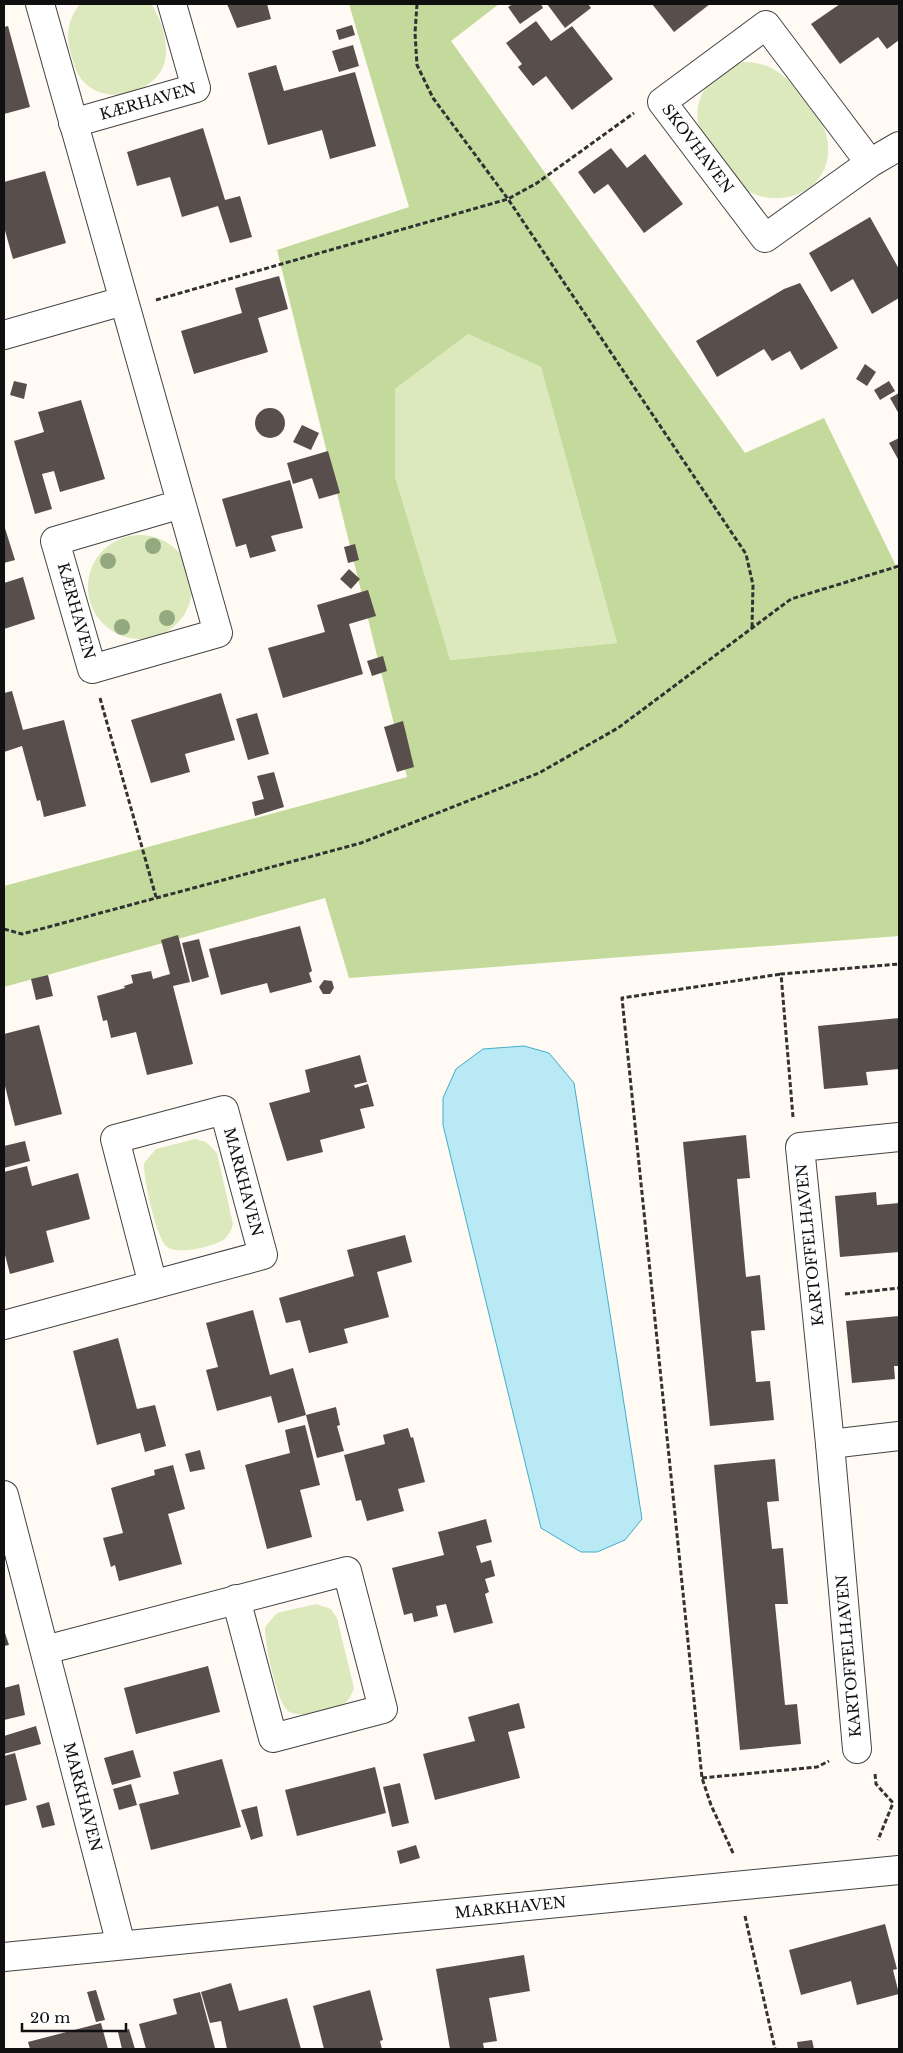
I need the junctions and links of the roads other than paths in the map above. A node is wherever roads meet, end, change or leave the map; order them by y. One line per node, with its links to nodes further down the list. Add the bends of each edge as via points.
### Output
1 (40, 4): 3 (street, KÆRHAVEN)
2 (172, 4): 3 (street, KÆRHAVEN, via 196,88)
3 (73, 122): 6 (street, KÆRHAVEN)
4 (899, 146): 5 (street, SKOVHAVEN)
5 (870, 163): 5 (street, SKOVHAVEN, via 766,25 662,102 765,238)
6 (123, 301): 7 (street); 8 (street, KÆRHAVEN)
7 (4, 335)
8 (181, 504): 8 (street, KÆRHAVEN, via 218,633 92,669 56,540)
9 (899, 1137): 13 (street, KARTOFFELHAVEN, via 800,1147)
10 (154, 1285): 10 (street, MARKHAVEN, via 263,1255 224,1110 114,1139); 11 (street, MARKHAVEN)
11 (4, 1325)
12 (899, 1436): 13 (street)
13 (830, 1444): 18 (street, KARTOFFELHAVEN)
14 (4, 1495): 15 (street, MARKHAVEN)
15 (14, 1572): 17 (street, MARKHAVEN)
16 (236, 1599): 16 (street, via 347,1571 384,1709 273,1738); 17 (street)
17 (45, 1650): 20 (street, MARKHAVEN)
18 (857, 1749)
19 (889, 1871): 20 (street, MARKHAVEN)
20 (121, 1945): 21 (street, MARKHAVEN)
21 (4, 1957)

